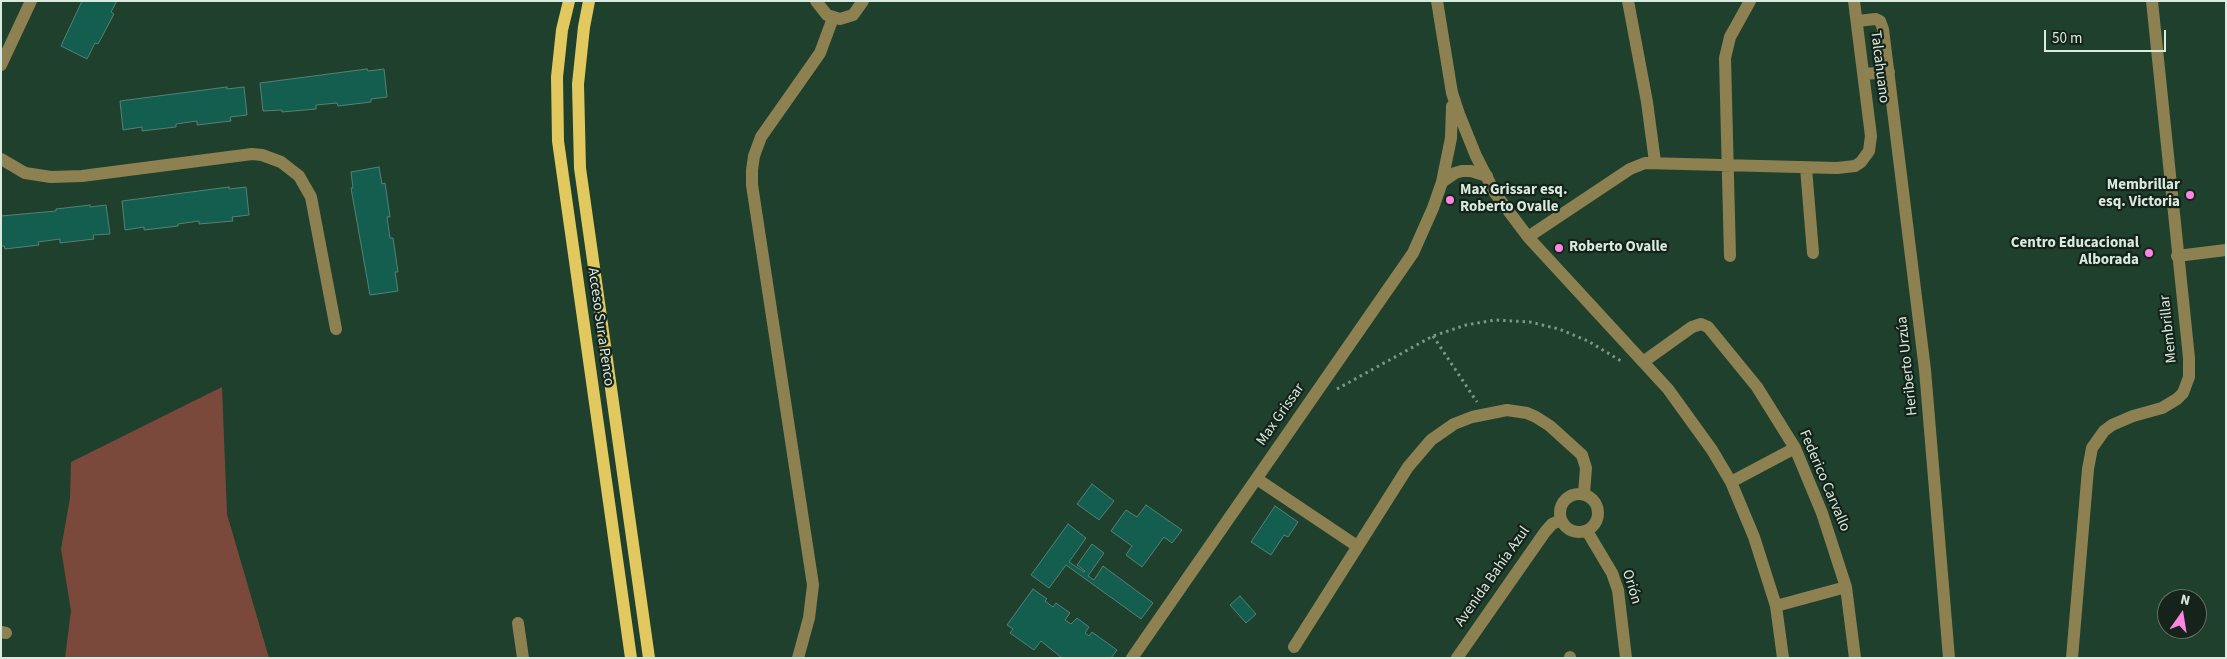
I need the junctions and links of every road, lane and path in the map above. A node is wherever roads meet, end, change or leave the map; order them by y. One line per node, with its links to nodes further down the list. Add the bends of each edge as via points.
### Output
1 (31, 1): 13 (street)
2 (569, 1): 46 (main road, Acceso Sur a Penco, via 557,77 558,141)
3 (589, 1): 47 (main road, Acceso Sur a Penco, via 578,84 580,168)
4 (816, 1): 11 (street, via 822,11)
5 (863, 1): 11 (street, via 853,15)
6 (1436, 1): 16 (street)
7 (1628, 1): 18 (street)
8 (1750, 1): 19 (street, via 1730,37 1725,58)
9 (1854, 1): 12 (street, Talcahuano)
10 (2152, 1): 27 (street, Membrillar)
11 (833, 18): 48 (street, via 814,61 761,136 752,170 812,576 812,607)
12 (1857, 21): 14 (street, Heriberto Urzúa, via 1880,21); 15 (street, Talcahuano)
13 (1, 65)
14 (1889, 72): 15 (street); 54 (street, Heriberto Urzúa, via 1925,370)
15 (1864, 74): 20 (street, Talcahuano, via 1870,151 1855,166)
16 (1452, 93): 21 (street, via 1466,135); 22 (street, Max Grissar, via 1451,138)
17 (1, 159): 28 (street, via 25,173 50,177 82,176 246,154 282,162 299,176 311,197)
18 (1655, 162): 19 (street); 23 (street, via 1645,162 1630,169)
19 (1728, 165): 20 (street); 26 (street)
20 (1806, 168): 25 (street)
21 (1487, 176): 22 (street, via 1462,171); 23 (street, via 1505,208)
22 (1442, 182): 35 (street, Max Grissar, via 1422,234 1402,271)
23 (1528, 237): 30 (street)
24 (2226, 250): 27 (street)
25 (1813, 253)
26 (1730, 256)
27 (2177, 256): 55 (street, Membrillar, via 2189,377 2177,399 2162,408 2112,425 2092,448 2088,463)
28 (336, 329)
29 (1433, 336): 31 (path, via 1485,321 1530,322 1574,335); 32 (path); 33 (path)
30 (1643, 362): 34 (street, Federico Carvallo, via 1696,324 1705,325 1757,388); 36 (street, via 1691,418)
31 (1626, 364)
32 (1333, 391)
33 (1485, 414): 37 (street, via 1517,410 1550,426 1577,449 1585,461); 40 (street, via 1454,424 1424,448)
34 (1794, 448): 36 (street); 41 (street, Federico Carvallo, via 1822,513)
35 (1257, 479): 40 (street); 49 (street, Max Grissar)
36 (1730, 482): 42 (street, via 1754,537)
37 (1584, 494): 38 (street, via 1570,496 1563,502); 39 (street, via 1595,502 1598,512 1594,525)
38 (1561, 520): 39 (street, via 1572,531); 50 (street, Avenida Bahía Azul, via 1544,532)
39 (1587, 531): 51 (street, Orión, via 1612,573 1618,590)
40 (1357, 546): 44 (street)
41 (1846, 587): 42 (street); 53 (street, Federico Carvallo)
42 (1776, 606): 52 (street)
43 (518, 624): 45 (street)
44 (1294, 647)
45 (523, 658)
46 (630, 658)
47 (650, 658)
48 (798, 658)
49 (1132, 658)
50 (1456, 658)
51 (1626, 658)
52 (1783, 658)
53 (1855, 658)
54 (1949, 658)
55 (2072, 658)

